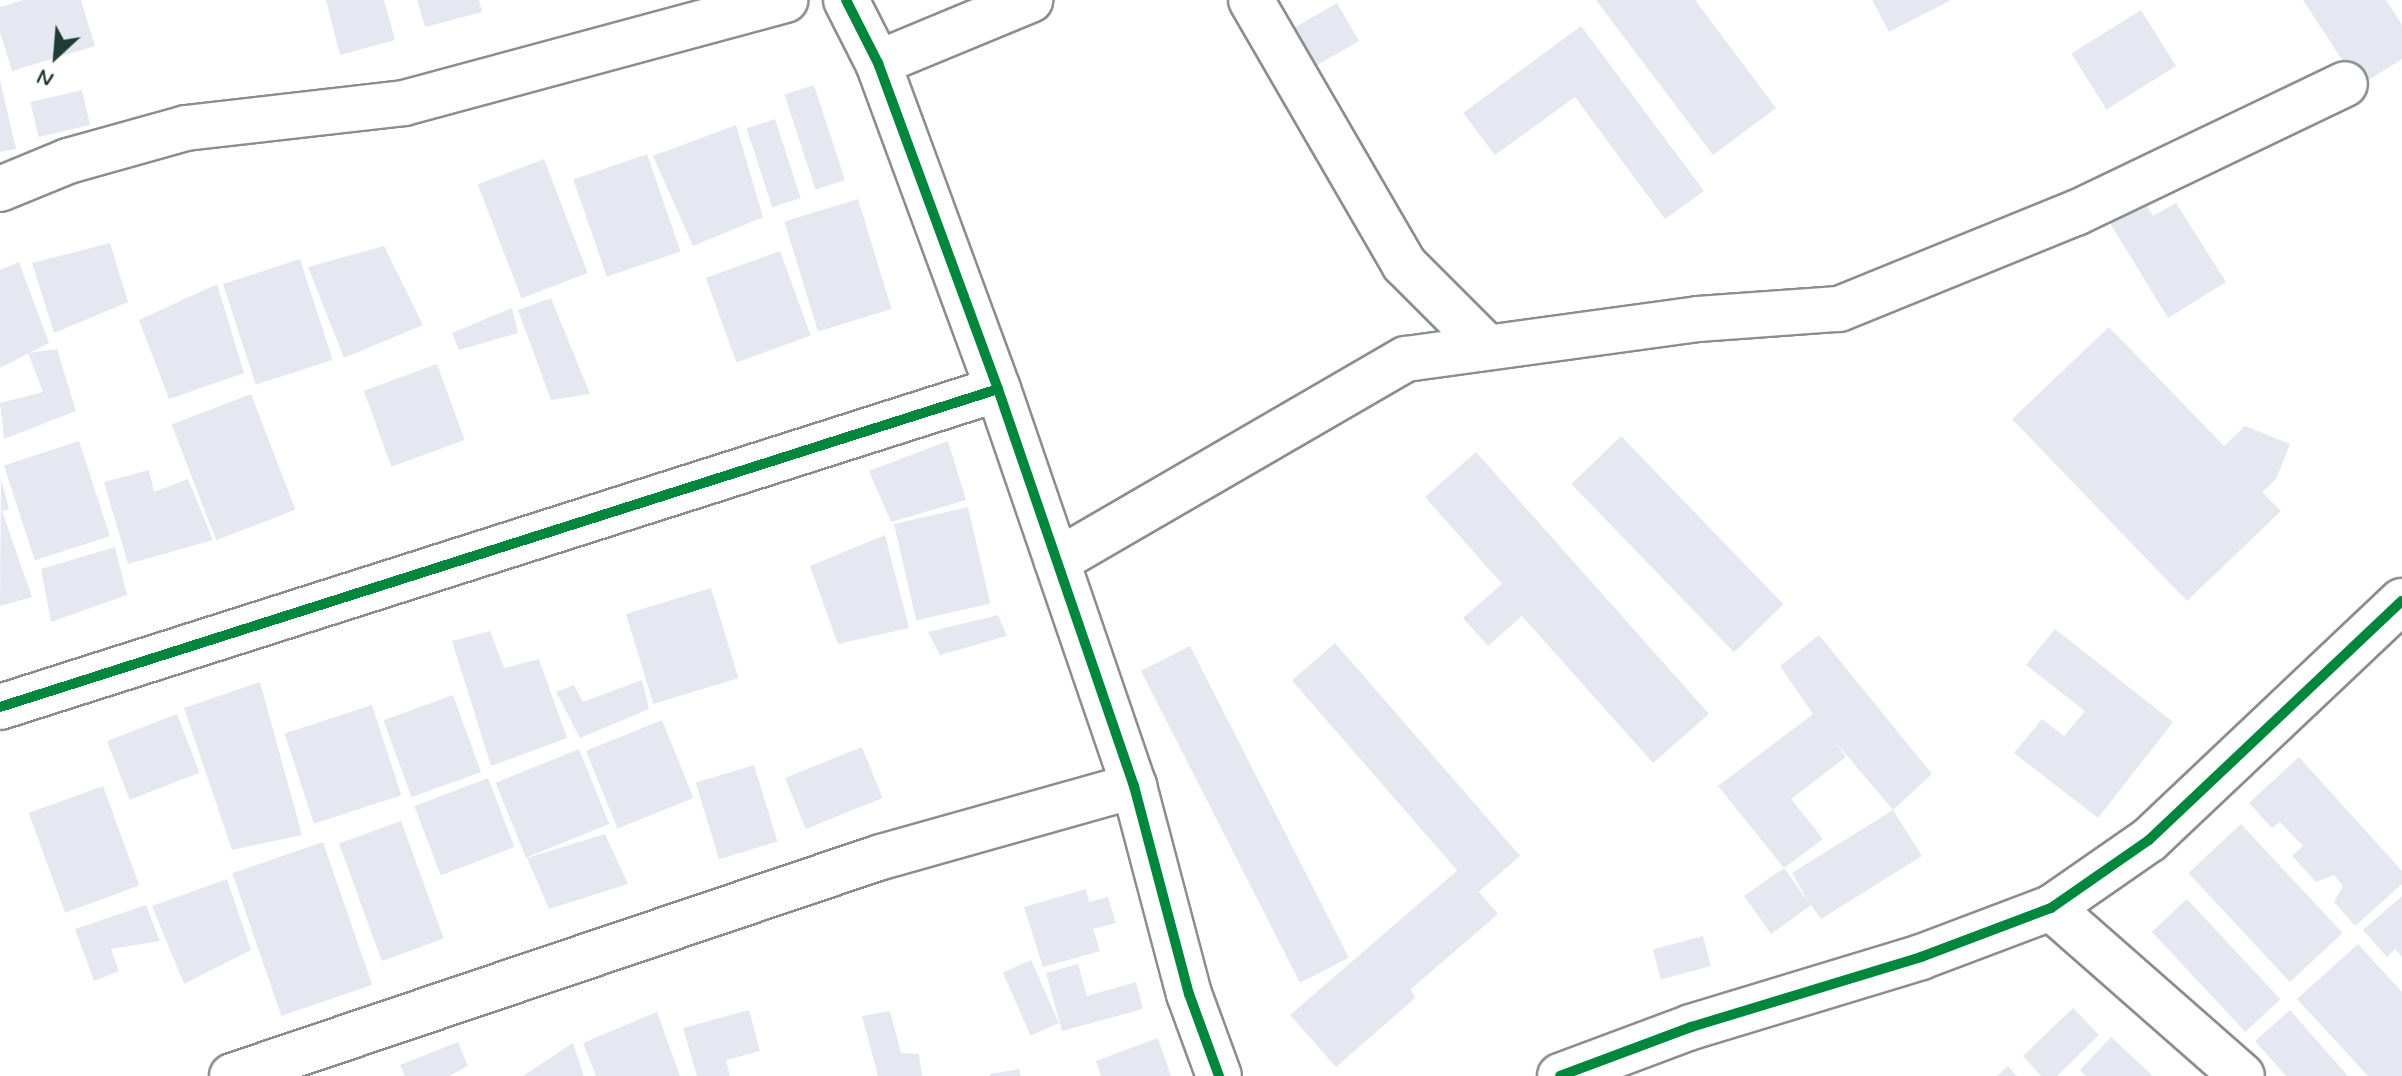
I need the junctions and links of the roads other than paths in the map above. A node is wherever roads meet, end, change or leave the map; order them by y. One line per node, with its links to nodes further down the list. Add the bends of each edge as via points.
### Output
1 (785, 0): 7 (street, via 404,103 186,128 68,161)
2 (846, 0): 5 (street)
3 (1030, 0): 5 (street)
4 (1251, 0): 8 (street, via 1404,264)
5 (878, 63): 9 (street)
6 (2345, 84): 8 (street, via 2076,213 1839,309)
7 (0, 189)
8 (1484, 344): 10 (street, via 1406,359)
9 (998, 389): 10 (street); 12 (street)
10 (1057, 561): 13 (street)
11 (2402, 601): 14 (street, via 2149,840)
12 (0, 707)
13 (1134, 786): 15 (street, via 881,857); 16 (street, via 1189,994)
14 (2051, 908): 17 (street, via 1921,957 1691,1027); 18 (street)
15 (232, 1076)
16 (1219, 1076)
17 (1560, 1076)
18 (2242, 1076)

